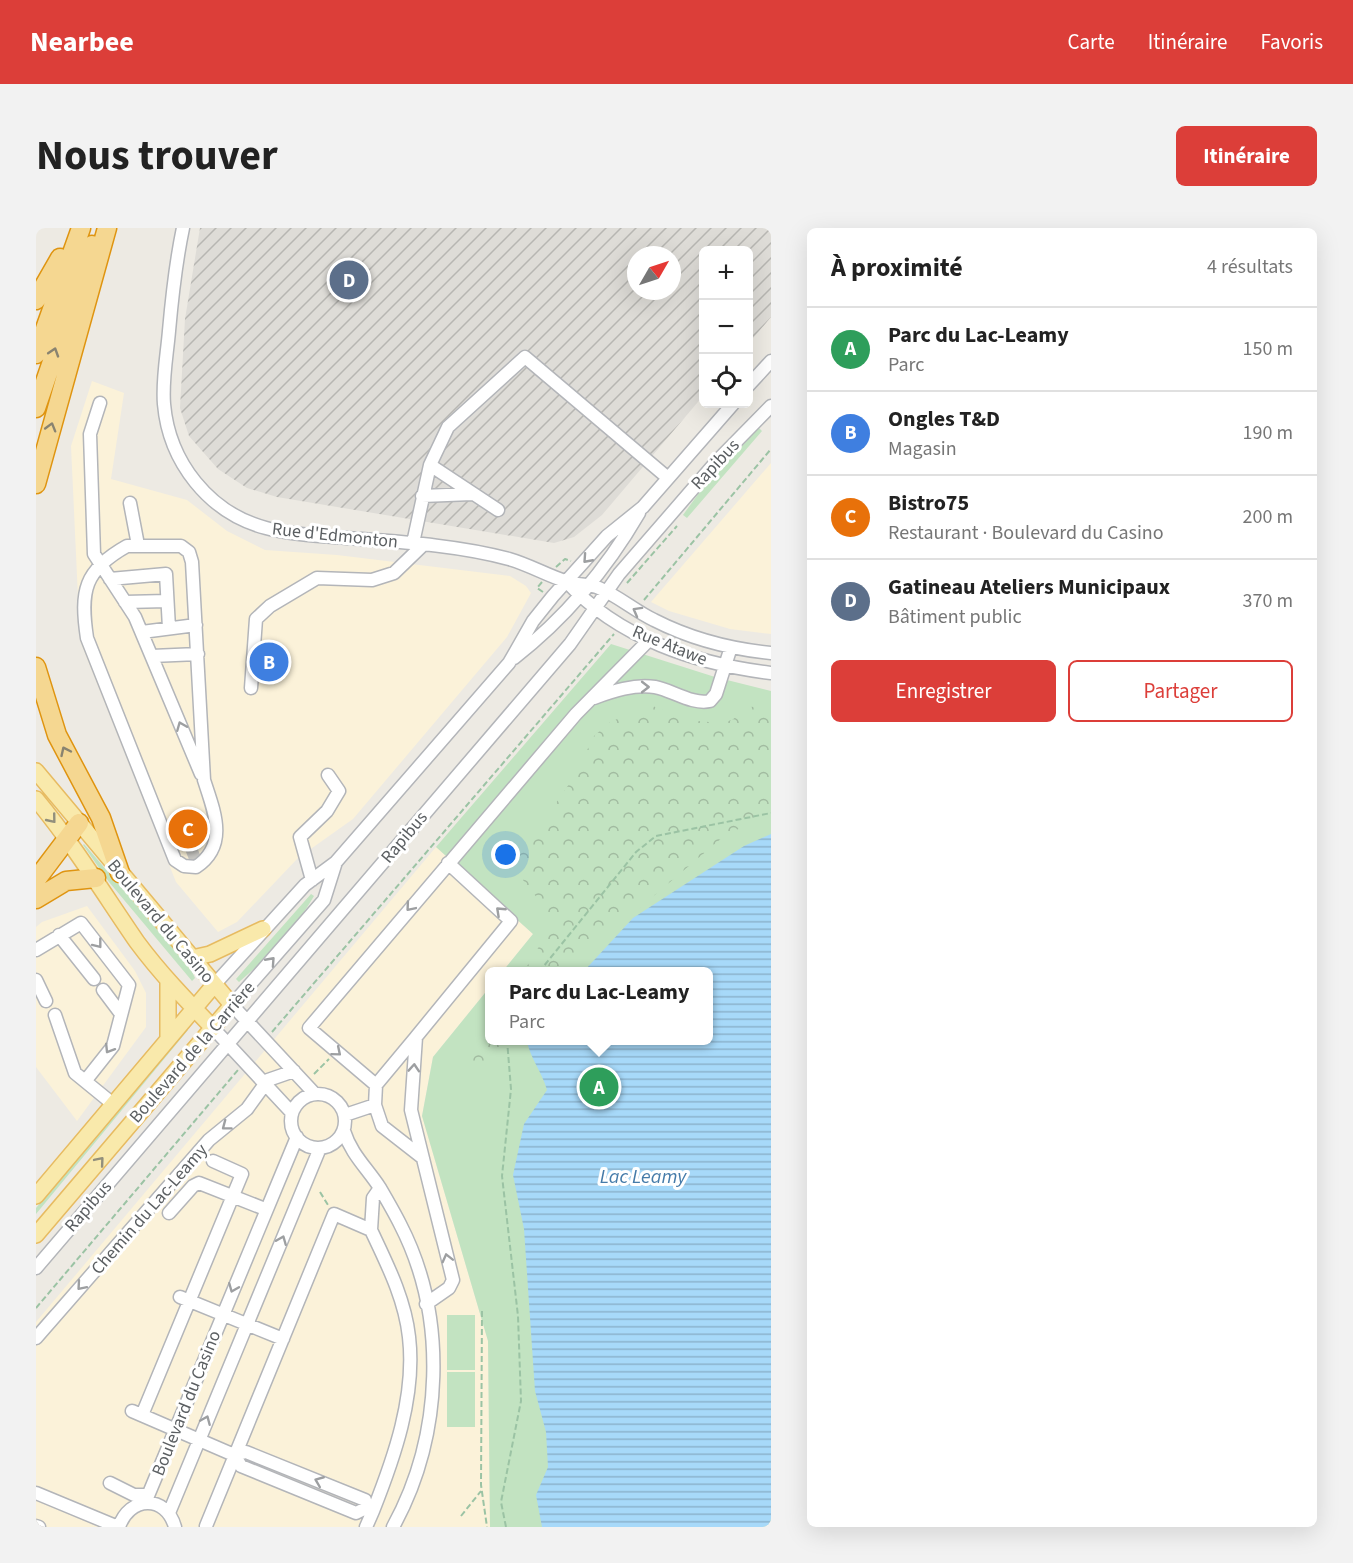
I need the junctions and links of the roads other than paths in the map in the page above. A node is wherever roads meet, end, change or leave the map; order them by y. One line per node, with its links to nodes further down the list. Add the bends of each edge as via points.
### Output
1 (79, 228): 5 (highway); 6 (highway)
2 (98, 228): 11 (highway, one-way to 2)
3 (107, 228): 15 (highway, one-way to 3)
4 (183, 228): 21 (street, Rue d'Edmonton, via 164,401 173,443 193,479 227,512 267,529)
5 (36, 300)
6 (36, 354)
7 (771, 361): 8 (street)
8 (753, 381)
9 (100, 403): 23 (street, via 90,434 94,554)
10 (771, 406): 27 (street, Rapibus, via 693,488)
11 (36, 408)
12 (729, 408): 14 (street, Boulevard de la Carrière)
13 (430, 465): 14 (street, via 448,427 525,357); 16 (street); 17 (street)
14 (668, 478): 19 (street, Boulevard de la Carrière)
15 (36, 484)
16 (472, 494): 17 (street); 20 (street)
17 (422, 496): 21 (street)
18 (130, 503): 22 (street)
19 (643, 507): 25 (street, Boulevard de la Carrière, one-way to 25, via 607,536); 26 (street, Boulevard de la Carrière, via 619,546)
20 (498, 510)
21 (418, 544): 25 (street, Rue d'Edmonton, via 507,559); 43 (street, via 394,573 372,580 317,578 270,606 256,619)
22 (138, 545): 23 (street, via 127,546); 31 (street, via 181,546 189,552)
23 (101, 565): 24 (street); 47 (street, via 86,584 87,638 175,860 196,867 208,859 207,851 216,832 215,813)
24 (110, 579): 28 (street, via 166,574); 29 (street)
25 (566, 581): 26 (street); 39 (street, Boulevard de la Carrière, via 533,621)
26 (583, 590): 27 (street, Rue Atawe); 30 (street, Rue Atawe); 39 (street, Boulevard de la Carrière, via 548,632)
27 (606, 593): 30 (street, Rapibus); 35 (street, Rue Atawe, one-way to 27, via 677,631)
28 (167, 601): 29 (street); 32 (street)
29 (125, 602): 33 (street)
30 (595, 609): 34 (street, Rue Atawe); 72 (street, Rapibus, via 570,644)
31 (196, 625): 32 (street); 37 (street)
32 (169, 628): 33 (street)
33 (142, 632): 38 (street)
34 (649, 640): 40 (street, Rue Atawe); 44 (street)
35 (731, 647): 36 (street, Rue Atawe); 40 (street)
36 (771, 653)
37 (198, 654): 38 (street); 47 (street)
38 (152, 656): 47 (street, one-way to 38)
39 (509, 663): 51 (street, Boulevard de la Carrière)
40 (725, 666): 42 (street, Rue Atawe); 44 (street, one-way to 40, via 643,686 706,702 716,694)
41 (36, 667): 53 (highway, one-way to 41, via 101,818 55,729)
42 (771, 673)
43 (251, 688)
44 (589, 700): 52 (street)
45 (36, 771): 49 (main road, Boulevard du Casino)
46 (328, 775): 56 (street, via 339,791 327,811 300,837)
47 (204, 780)
48 (36, 800): 50 (main road, Boulevard du Casino, one-way to 50)
49 (79, 823): 50 (highway); 53 (main road, Boulevard du Casino)
50 (68, 839): 54 (main road, Boulevard du Casino); 55 (highway)
51 (336, 862): 56 (street, Boulevard de la Carrière); 68 (street, Boulevard de la Carrière, one-way to 51, via 324,900)
52 (448, 863): 74 (street, one-way to 52, via 511,921); 80 (street, one-way to 80, via 309,1028)
53 (120, 873): 61 (main road, Boulevard du Casino)
54 (96, 878): 57 (highway, via 66,882); 64 (main road, Boulevard du Casino, via 137,942)
55 (36, 880)
56 (312, 880): 58 (street, Boulevard de la Carrière)
57 (36, 899)
58 (263, 929): 61 (main road, via 210,954); 65 (street, Boulevard de la Carrière)
59 (59, 935): 60 (street); 62 (street); 70 (street, one-way to 70, via 81,923 129,985)
60 (36, 950)
61 (192, 958): 65 (main road, Boulevard du Casino)
62 (94, 979)
63 (36, 980): 67 (street)
64 (168, 981): 69 (main road, Boulevard du Casino); 75 (main road)
65 (214, 985): 68 (main road, Boulevard du Casino); 69 (main road, Boulevard de la Carrière)
66 (103, 990): 70 (street)
67 (46, 1001)
68 (232, 1005): 72 (street, Boulevard du Casino); 73 (main road, Boulevard de la Carrière)
69 (194, 1009): 73 (main road, Boulevard du Casino); 75 (main road, Boulevard de la Carrière)
70 (121, 1014): 78 (street, one-way to 78, via 113,1046)
71 (55, 1015): 78 (street, via 75,1073)
72 (247, 1021): 76 (street, Rapibus); 77 (street, Boulevard du Casino)
73 (213, 1028): 76 (street, Boulevard du Casino); 98 (main road, Boulevard de la Carrière, one-way to 73)
74 (416, 1037): 80 (street); 90 (street, one-way to 74, via 411,1110)
75 (168, 1039): 82 (main road, Boulevard de la Carrière)
76 (228, 1043): 79 (street, Boulevard du Casino); 99 (street, Rapibus)
77 (294, 1071): 79 (street, via 274,1076); 81 (street, Boulevard du Casino)
78 (86, 1080): 82 (street)
79 (265, 1084): 84 (street, Boulevard du Casino); 104 (street, Chemin du Lac-Leamy, one-way to 104, via 246,1109 201,1149)
80 (376, 1085): 83 (street)
81 (315, 1094): 84 (street, via 301,1100); 85 (street, via 337,1101)
82 (113, 1104): 93 (main road, Boulevard de la Carrière)
83 (375, 1105): 85 (street); 90 (street, via 382,1126)
84 (292, 1113): 87 (street)
85 (345, 1115): 86 (street)
86 (344, 1131): 88 (street); 89 (street)
87 (297, 1137): 88 (street, via 307,1146); 95 (street, Boulevard du Casino)
88 (325, 1147): 89 (street); 103 (street, Boulevard du Casino, one-way to 88)
89 (351, 1151): 92 (street)
90 (423, 1158): 101 (street, one-way to 90, via 449,1288 453,1280)
91 (213, 1161): 94 (street, via 242,1174)
92 (380, 1188): 97 (street, via 374,1198); 101 (street, via 410,1248)
93 (36, 1196)
94 (233, 1196): 95 (street); 96 (street, via 197,1183); 100 (street)
95 (266, 1209): 102 (street, Boulevard du Casino, one-way to 102)
96 (169, 1213)
97 (371, 1230): 105 (street, via 334,1214); 112 (street, via 394,1278 409,1338 410,1378 392,1465)
98 (36, 1235)
99 (36, 1268)
100 (185, 1299): 102 (street); 106 (street, via 137,1413)
101 (426, 1304): 118 (street, via 429,1380 418,1448)
102 (222, 1314): 103 (street); 106 (street, Boulevard du Casino)
103 (247, 1324): 105 (street); 107 (street, Boulevard du Casino, one-way to 103)
104 (36, 1338)
105 (283, 1339): 108 (street)
106 (174, 1429): 107 (street); 111 (street, Boulevard du Casino)
107 (198, 1439): 108 (street); 113 (street, Boulevard du Casino)
108 (234, 1455): 112 (street, via 241,1466 356,1513); 114 (street)
109 (110, 1483): 111 (street)
110 (36, 1492): 115 (street)
111 (147, 1499): 113 (street); 115 (street, via 129,1509)
112 (370, 1510): 117 (street)
113 (169, 1513): 116 (street)
114 (206, 1526)
115 (118, 1527)
116 (175, 1527)
117 (366, 1527)
118 (393, 1527)

